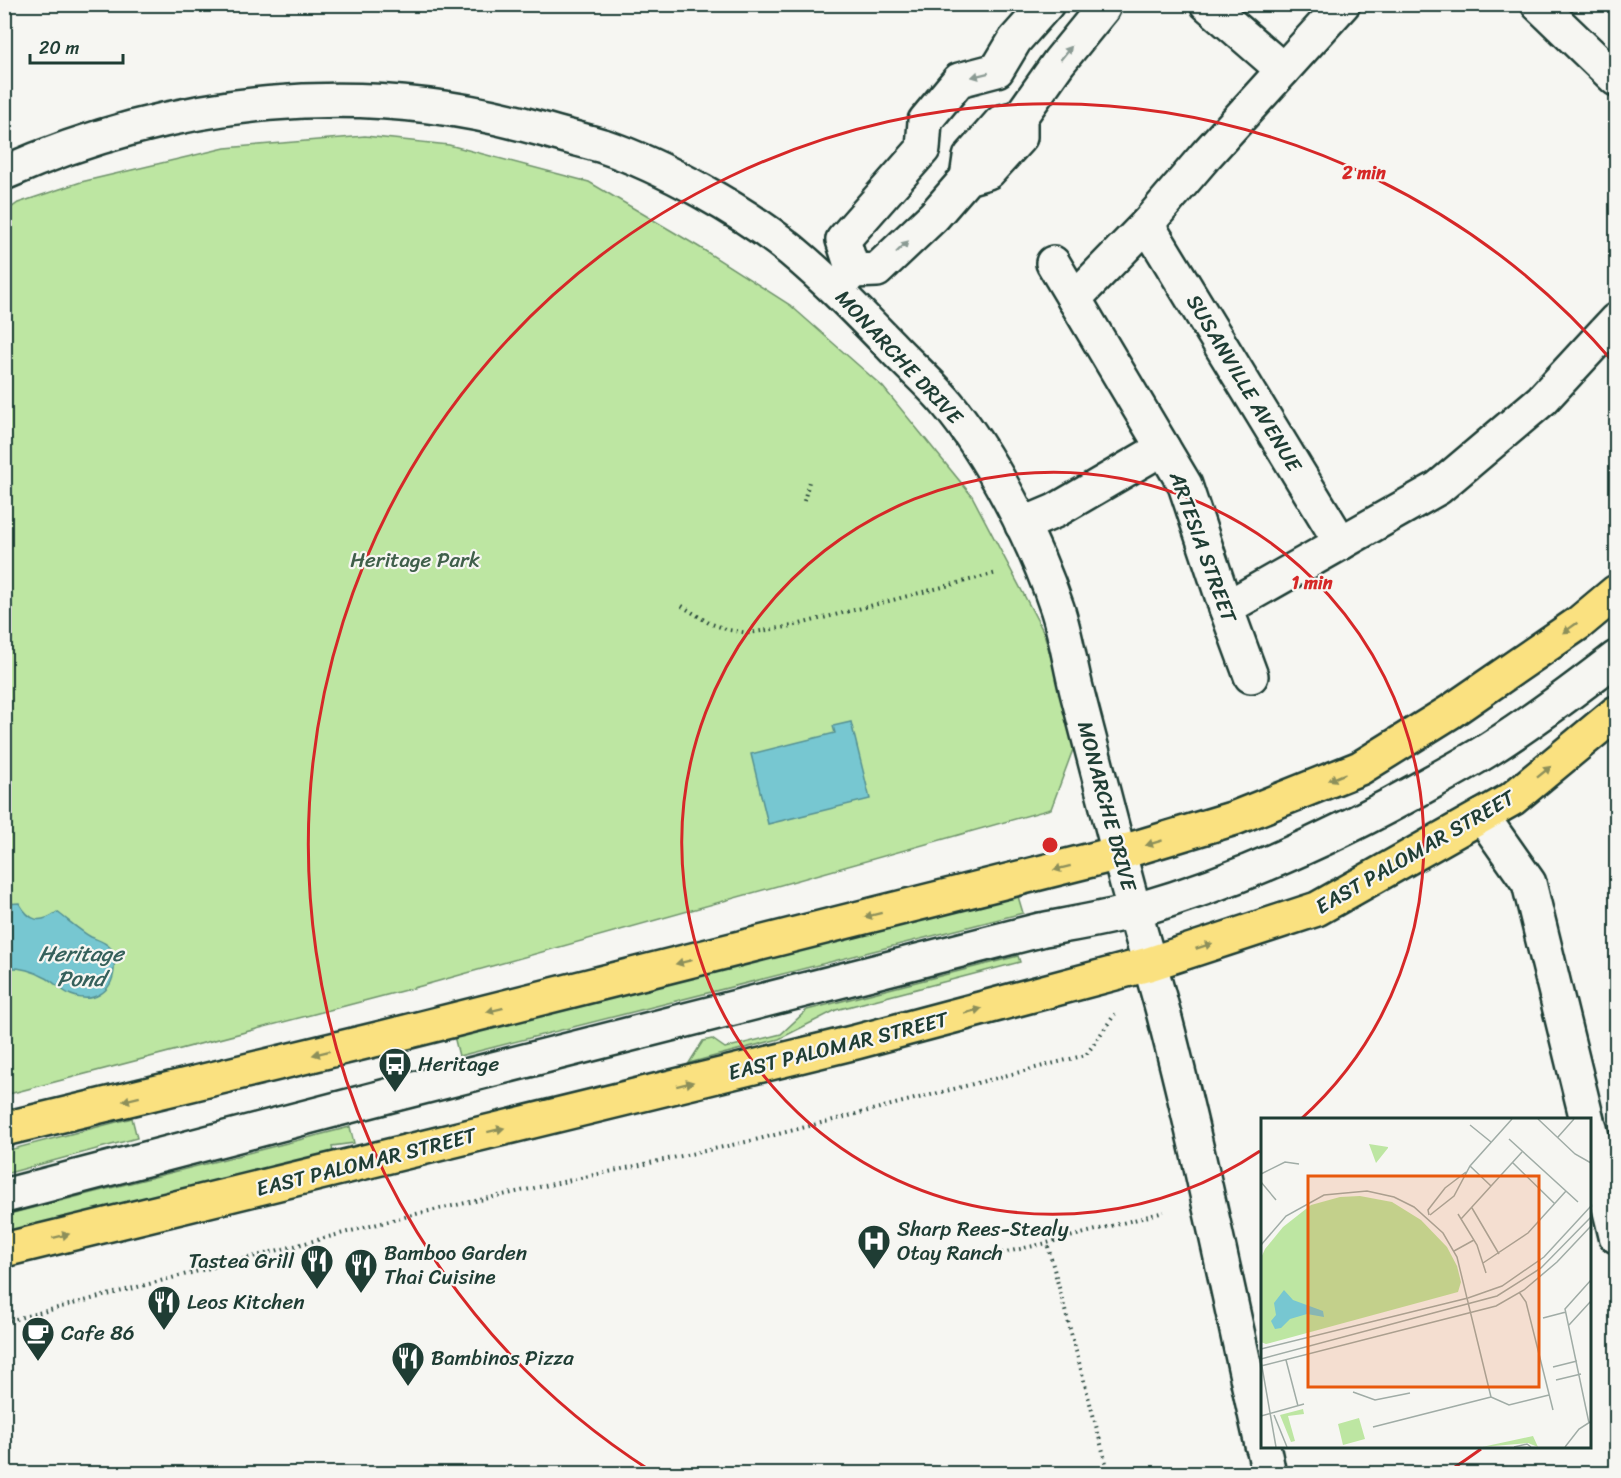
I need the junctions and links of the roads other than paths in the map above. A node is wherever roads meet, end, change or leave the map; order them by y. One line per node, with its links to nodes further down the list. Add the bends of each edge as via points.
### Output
1 (1047, 4): 6 (street)
2 (1103, 4): 9 (street, one-way to 2)
3 (1207, 4): 7 (street)
4 (1343, 4): 7 (street)
5 (1538, 4): 8 (street)
6 (1006, 56): 9 (street); 10 (street, one-way to 10, via 996,70 959,80 925,121)
7 (1283, 70): 13 (street)
8 (1617, 79)
9 (1042, 86): 12 (street, via 1020,117 1020,137 988,172)
10 (922, 149): 12 (street); 15 (street, via 843,240)
11 (4, 173): 15 (street, MONARCHE DRIVE, via 110,133 185,115 261,103 333,99 410,103 495,117 605,147 745,218)
12 (964, 181): 15 (street, one-way to 12, via 877,270 934,216)
13 (1148, 224): 16 (street); 20 (street, SUSANVILLE AVENUE)
14 (1053, 263): 16 (street, ARTESIA STREET)
15 (844, 280): 19 (street, MONARCHE DRIVE, via 970,435)
16 (1074, 299): 18 (street, ARTESIA STREET)
17 (1617, 320): 20 (street, via 1542,400 1438,488)
18 (1163, 448): 19 (street, via 1055,511); 22 (street, ARTESIA STREET, via 1185,485)
19 (1022, 525): 27 (street, MONARCHE DRIVE, via 1059,612)
20 (1341, 543): 22 (street)
21 (1617, 592): 27 (main road, one-way to 27, via 1450,712 1360,768 1235,818)
22 (1226, 608): 24 (street, ARTESIA STREET)
23 (1617, 658): 28 (street, via 1489,750 1403,798 1323,839 1238,875)
24 (1251, 676)
25 (1617, 713): 26 (main road, EAST PALOMAR STREET, one-way to 25, via 1512,799)
26 (1482, 816): 29 (main road, EAST PALOMAR STREET, one-way to 26, via 1317,909); 30 (street, via 1528,883)
27 (1119, 853): 28 (street, MONARCHE DRIVE); 31 (main road, one-way to 31)
28 (1134, 910): 29 (street, MONARCHE DRIVE); 33 (street, via 1005,939)
29 (1149, 964): 35 (main road, EAST PALOMAR STREET, one-way to 29, via 856,1042); 36 (street, MONARCHE DRIVE, via 1164,1013)
30 (1587, 1118)
31 (4, 1129)
32 (1591, 1132): 34 (street)
33 (4, 1196)
34 (1617, 1236)
35 (4, 1250)
36 (1261, 1437)
37 (1263, 1448): 38 (street, MONARCHE DRIVE)
38 (1269, 1473)

